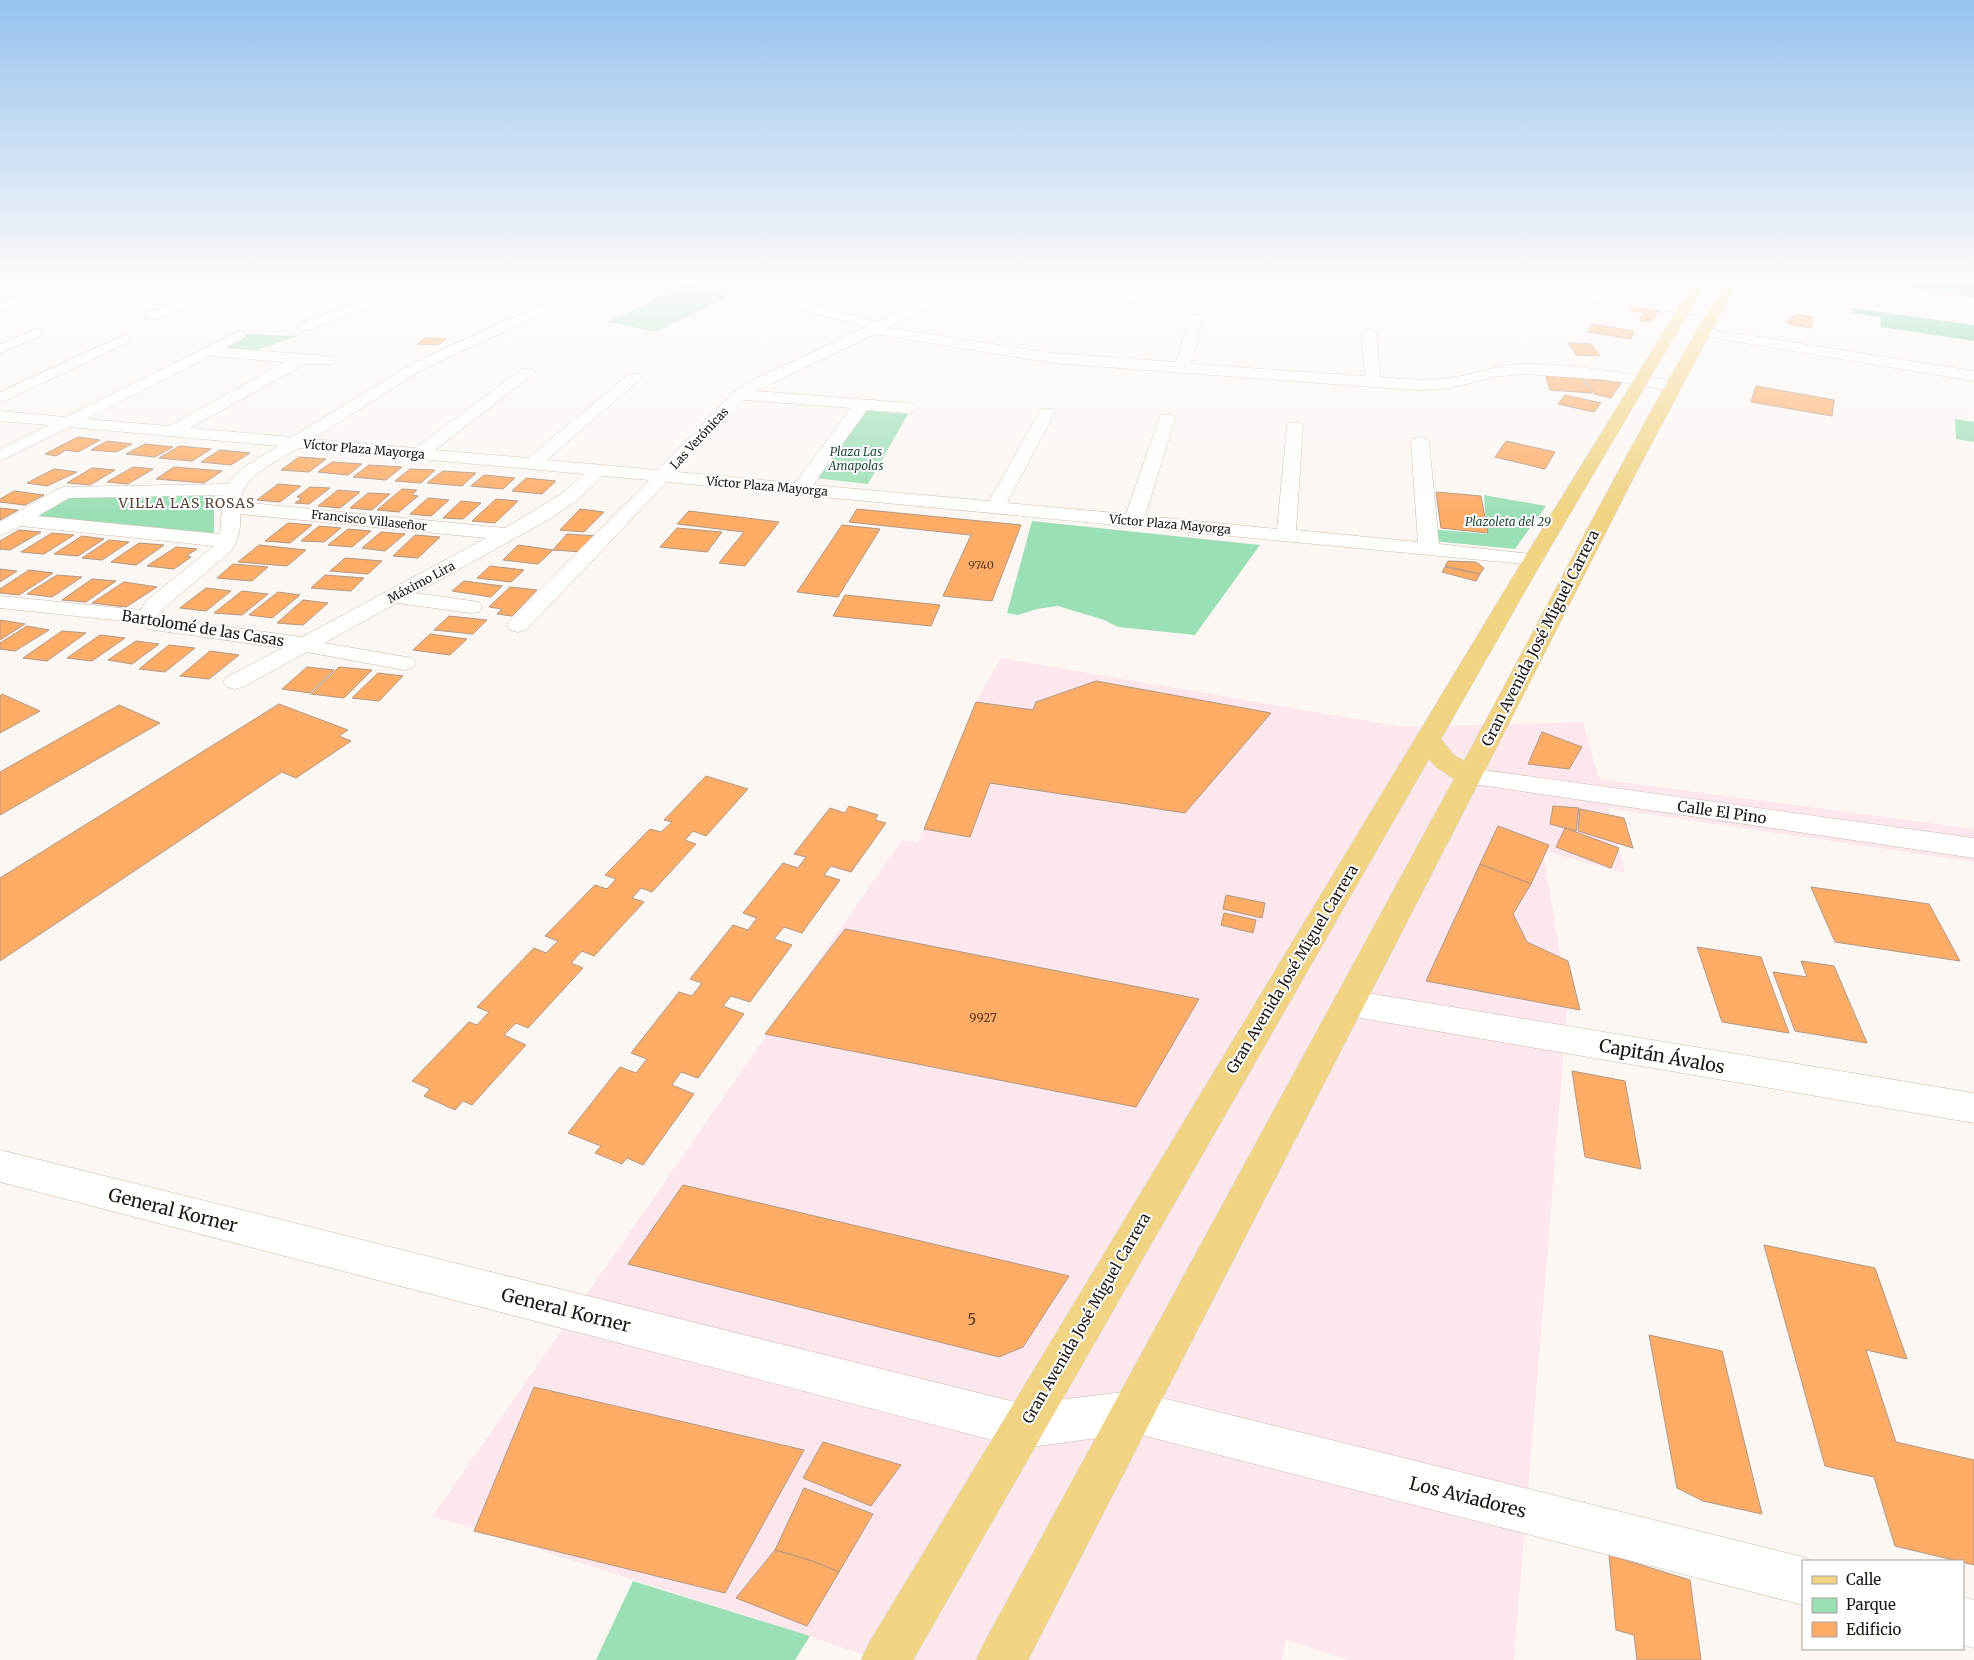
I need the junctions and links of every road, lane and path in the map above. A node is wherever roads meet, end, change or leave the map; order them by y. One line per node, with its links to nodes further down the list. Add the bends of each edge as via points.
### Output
1 (83, 358): 22 (street)
2 (192, 358): 28 (street)
3 (296, 358): 12 (street)
4 (434, 358): 31 (street)
5 (810, 358): 21 (street, Las Verónicas)
6 (1066, 358): 14 (street)
7 (1185, 358): 14 (street)
8 (1371, 358): 19 (street)
9 (1654, 358): 18 (main road, Gran Avenida José Miguel Carrera)
10 (1688, 358): 20 (main road, Gran Avenida José Miguel Carrera)
11 (1866, 358): 16 (street)
12 (302, 359): 13 (street); 30 (street)
13 (328, 361)
14 (1182, 368): 19 (street)
15 (527, 372): 33 (street)
16 (1974, 376)
17 (634, 377): 35 (street)
18 (1641, 380): 19 (street, via 1524,369 1492,372 1434,385); 20 (street); 48 (main road, Gran Avenida José Miguel Carrera)
19 (1373, 382)
20 (1673, 386): 48 (main road, Gran Avenida José Miguel Carrera)
21 (740, 395): 23 (street); 37 (street, Las Verónicas)
22 (0, 398)
23 (862, 405): 24 (street); 38 (street)
24 (909, 408)
25 (1047, 412): 40 (street)
26 (0, 416): 28 (street, Víctor Plaza Mayorga)
27 (1167, 419): 42 (street)
28 (67, 422): 30 (street, Víctor Plaza Mayorga); 34 (street)
29 (1295, 427): 45 (street)
30 (173, 431): 31 (street, Víctor Plaza Mayorga)
31 (293, 442): 33 (street, Víctor Plaza Mayorga); 39 (street, via 247,473)
32 (1420, 442): 47 (street)
33 (419, 454): 35 (street, Víctor Plaza Mayorga)
34 (0, 456)
35 (532, 464): 36 (street, Víctor Plaza Mayorga)
36 (599, 470): 37 (street, Víctor Plaza Mayorga); 44 (street, Máximo Lira, via 563,502)
37 (664, 476): 38 (street, Víctor Plaza Mayorga); 53 (street, Las Verónicas)
38 (800, 489): 40 (street, Víctor Plaza Mayorga)
39 (231, 498): 41 (street, Francisco Villaseñor, via 65,493); 44 (street, Francisco Villaseñor); 46 (street)
40 (995, 507): 42 (street, Víctor Plaza Mayorga)
41 (18, 520): 43 (street); 46 (street)
42 (1134, 520): 45 (street, Víctor Plaza Mayorga)
43 (0, 530)
44 (508, 534): 49 (street, Máximo Lira)
45 (1286, 535): 47 (street, Víctor Plaza Mayorga)
46 (228, 541): 52 (street, via 219,553 154,606)
47 (1429, 548): 48 (street, Víctor Plaza Mayorga)
48 (1552, 572): 57 (main road, Gran Avenida José Miguel Carrera); 58 (main road, Gran Avenida José Miguel Carrera)
49 (395, 596): 51 (street); 54 (street, Máximo Lira)
50 (0, 602): 52 (street, Bartolomé de las Casas)
51 (471, 607)
52 (148, 617): 54 (street, Bartolomé de las Casas, via 154,623)
53 (518, 625)
54 (305, 644): 55 (street, Bartolomé de las Casas, via 320,650); 56 (street, Máximo Lira)
55 (404, 663)
56 (235, 682)
57 (1428, 740): 58 (main road, via 1444,761); 64 (main road, Gran Avenida José Miguel Carrera)
58 (1469, 776): 59 (street, Calle El Pino); 60 (main road, Gran Avenida José Miguel Carrera)
59 (1974, 848)
60 (1349, 1003): 61 (street, Capitán Ávalos); 63 (main road, Gran Avenida José Miguel Carrera)
61 (1974, 1108)
62 (0, 1166): 64 (street, General Korner)
63 (1134, 1412): 64 (street, General Korner); 65 (street, Los Aviadores); 67 (main road, Gran Avenida José Miguel Carrera)
64 (1023, 1426): 66 (main road, Gran Avenida José Miguel Carrera)
65 (1802, 1581)
66 (886, 1660)
67 (1001, 1660)

